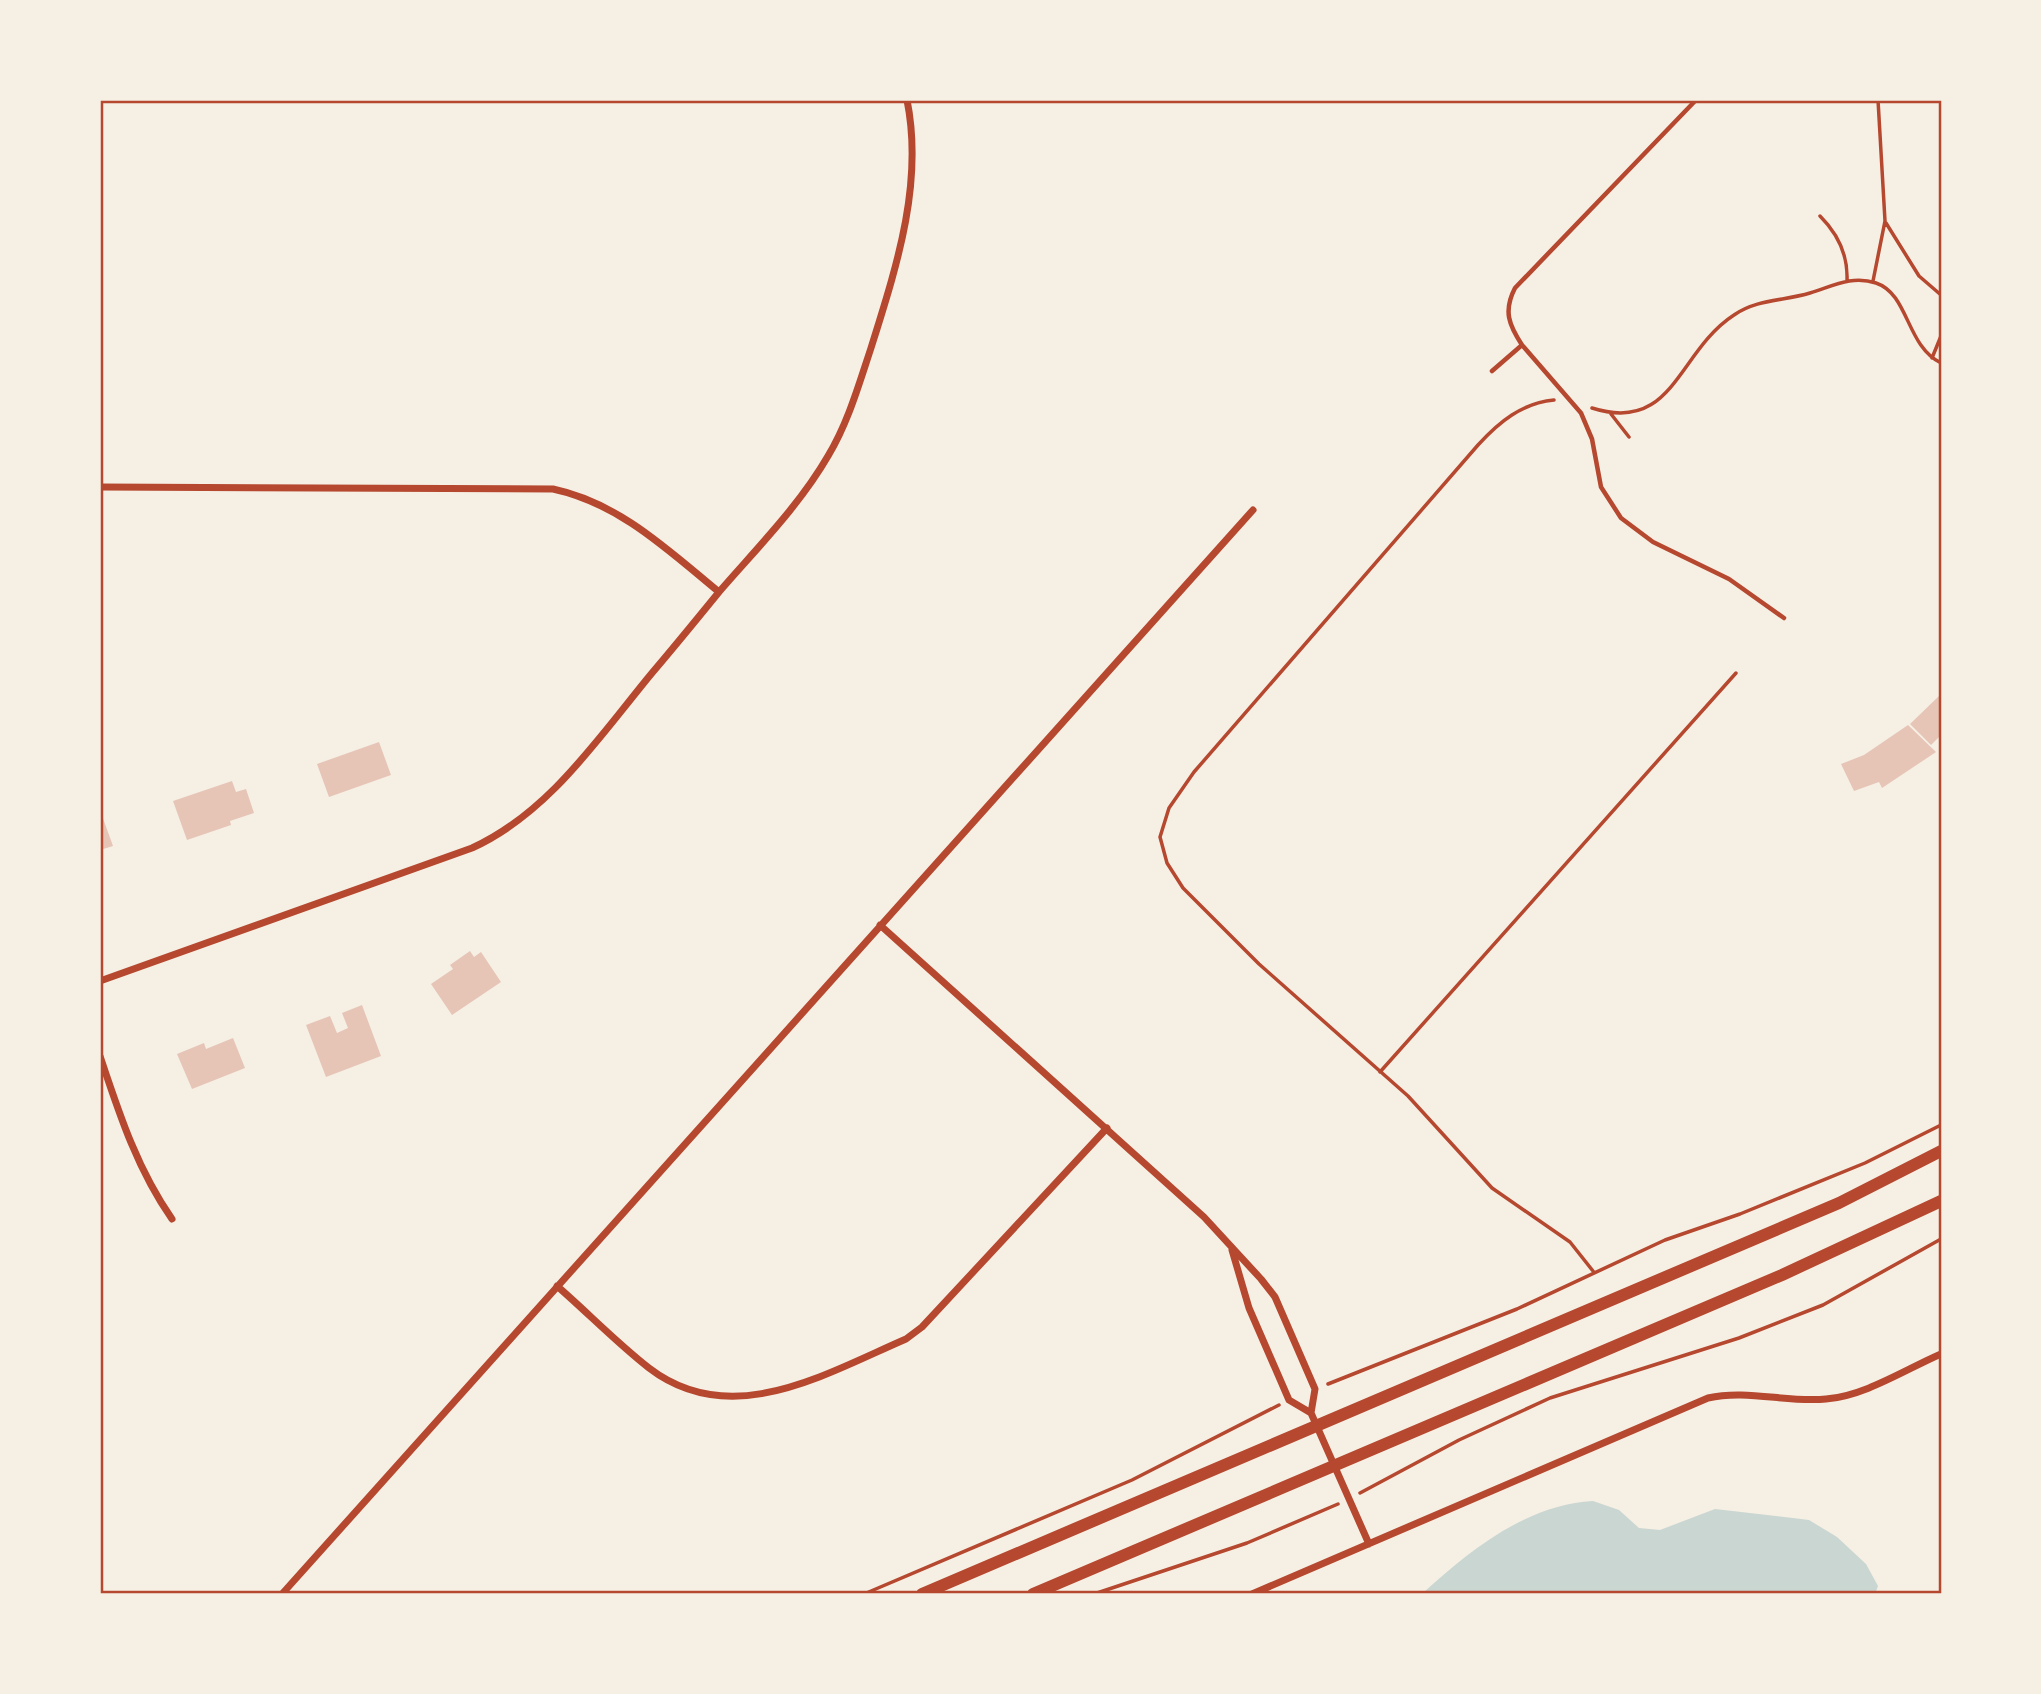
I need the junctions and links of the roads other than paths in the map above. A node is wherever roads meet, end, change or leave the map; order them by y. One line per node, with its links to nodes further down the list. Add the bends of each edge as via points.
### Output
1 (907, 100): 7 (street, via 913,147 908,212 883,311 856,391 821,467)
2 (1696, 100): 3 (lane, via 1515,288 1507,311)
3 (1522, 345): 4 (lane); 8 (lane, via 1572,402 1589,431 1605,497 1621,518 1653,542 1729,579)
4 (1492, 371)
5 (100, 487): 7 (street, via 553,489 612,509)
6 (1253, 510): 9 (street)
7 (719, 592): 10 (street, via 568,774 500,835)
8 (1784, 618)
9 (880, 925): 12 (street); 17 (street)
10 (100, 981)
11 (100, 1056): 15 (street, via 151,1189)
12 (1107, 1128): 16 (street, via 1204,1217); 17 (street, via 922,1327 896,1343 772,1394 733,1398 680,1386 650,1369)
13 (1941, 1151): 19 (main road, via 1839,1203)
14 (1941, 1201): 20 (main road, via 1793,1270)
15 (172, 1219)
16 (1232, 1249): 19 (street, via 1249,1308 1289,1400); 19 (street, via 1275,1297 1315,1389)
17 (557, 1286): 22 (street)
18 (1941, 1354): 21 (street, via 1837,1397 1708,1398)
19 (1313, 1419): 20 (street); 23 (main road)
20 (1334, 1465): 21 (street); 24 (main road)
21 (1369, 1544): 25 (street)
22 (282, 1594)
23 (922, 1594)
24 (1033, 1594)
25 (1252, 1594)

